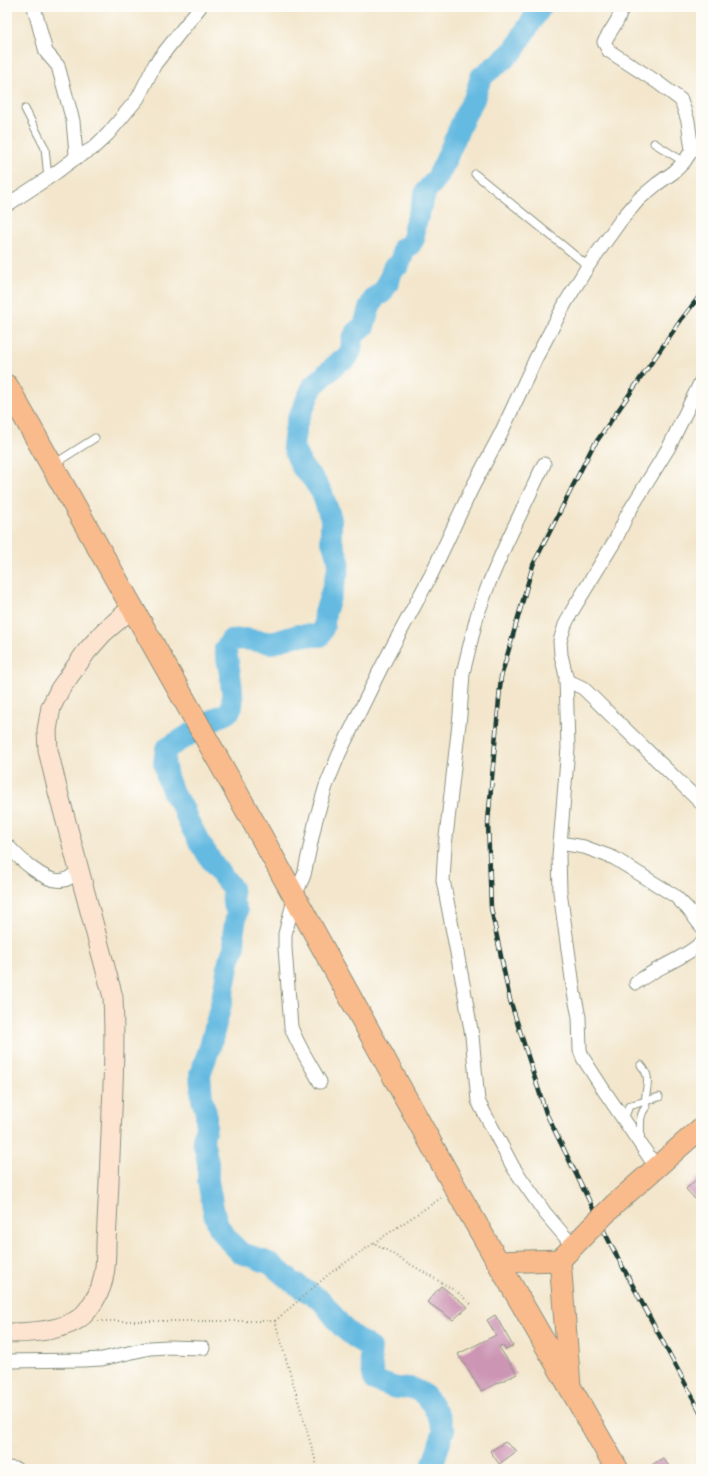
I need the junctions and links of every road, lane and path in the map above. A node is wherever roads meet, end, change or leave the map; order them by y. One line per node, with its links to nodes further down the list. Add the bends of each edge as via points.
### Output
1 (34, 7): 6 (street, via 46,52 58,66 67,97 73,121 76,154)
2 (200, 7): 6 (street, via 155,64 138,98 108,134 92,149)
3 (623, 7): 7 (street, via 604,42 609,51 681,100 692,146 690,156)
4 (25, 109): 9 (lane, via 45,148)
5 (654, 142): 7 (lane)
6 (74, 159): 9 (street)
7 (684, 162): 11 (street, via 639,199 620,220)
8 (475, 174): 11 (lane)
9 (48, 178): 10 (street)
10 (7, 205)
11 (588, 266): 23 (street, via 536,358 431,575 339,754 326,786 304,875)
12 (701, 381): 18 (street, via 669,447 630,509 616,539 565,625 560,641)
13 (7, 386): 16 (highway)
14 (95, 438): 16 (lane)
15 (544, 464): 37 (street, via 489,583 477,616 463,673 443,880 472,1036 478,1101 513,1167 545,1213)
16 (52, 466): 17 (highway)
17 (133, 607): 22 (main road, via 87,651 60,689 51,707 47,730 48,750); 23 (highway)
18 (566, 680): 19 (street, via 583,688); 20 (street, via 568,748)
19 (701, 803)
20 (560, 843): 24 (street, via 584,847 614,858 675,896); 31 (street, via 561,899 579,1017 580,1050 591,1071)
21 (7, 845): 22 (street, via 34,870 54,880 65,880)
22 (80, 870): 40 (main road, via 113,997 114,1030 103,1279 96,1298 86,1313)
23 (295, 896): 28 (street, via 285,948 290,1020 294,1035); 35 (highway)
24 (701, 926)
25 (701, 944): 26 (street)
26 (636, 983)
27 (641, 1065): 30 (lane, via 646,1071 648,1086)
28 (320, 1082)
29 (659, 1097): 30 (lane)
30 (645, 1100): 31 (lane, via 629,1106); 33 (lane, via 646,1107 641,1113 640,1120)
31 (624, 1119): 33 (street)
32 (701, 1128): 34 (main road)
33 (640, 1143): 34 (street)
34 (656, 1167): 37 (main road, bridge)
35 (456, 1189): 36 (path); 38 (highway)
36 (374, 1243): 39 (path, via 456,1291); 41 (path, via 329,1274)
37 (566, 1253): 38 (main road); 45 (main road)
38 (498, 1262): 45 (highway)
39 (472, 1305)
40 (75, 1321): 41 (path); 42 (main road, via 25,1333)
41 (274, 1322): 48 (path)
42 (7, 1332)
43 (203, 1348): 44 (street, via 150,1348 102,1359)
44 (7, 1361)
45 (570, 1386): 49 (highway)
46 (7, 1468): 47 (street)
47 (16, 1469)
48 (318, 1469)
49 (617, 1469)

